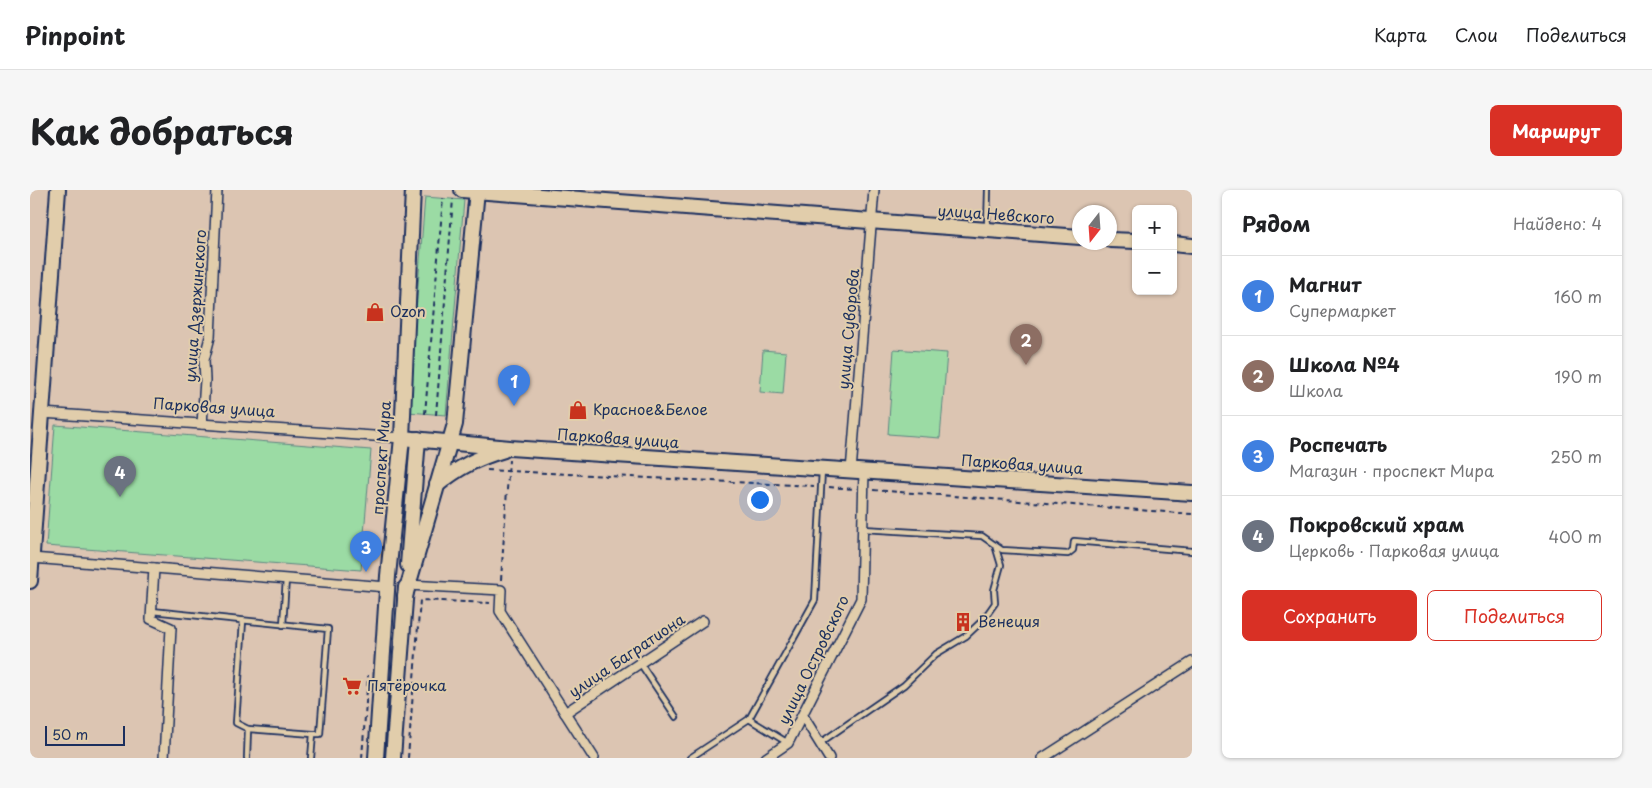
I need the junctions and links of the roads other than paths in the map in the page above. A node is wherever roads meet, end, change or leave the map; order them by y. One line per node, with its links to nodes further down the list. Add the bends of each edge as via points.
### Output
1 (58, 190): 15 (main road)
2 (217, 190): 16 (street, улица Дзержинского)
3 (413, 190): 17 (main road, проспект Мира)
4 (477, 190): 7 (main road, улица Невского); 8 (main road, улица Невского); 19 (main road, via 455,424)
5 (874, 190): 8 (street, улица Суворова)
6 (988, 190): 9 (lane)
7 (457, 195)
8 (871, 222): 9 (main road, улица Невского); 22 (street, улица Суворова)
9 (987, 231): 10 (main road, улица Невского)
10 (1072, 236)
11 (1117, 241): 12 (main road)
12 (1132, 242)
13 (1177, 244): 14 (main road)
14 (1192, 246)
15 (42, 413): 16 (street, Парковая улица); 24 (main road)
16 (202, 424): 17 (street, Парковая улица)
17 (402, 438): 18 (main road, Парковая улица); 33 (main road, проспект Мира)
18 (418, 440): 19 (main road, Парковая улица); 34 (main road)
19 (449, 443): 20 (main road, Парковая улица); 23 (main road)
20 (510, 448): 21 (main road, Парковая улица); 23 (main road, via 469,462)
21 (822, 469): 22 (main road, Парковая улица); 44 (lane, via 815,600)
22 (858, 471): 25 (main road, Парковая улица); 26 (street, улица Островского, via 864,489)
23 (437, 485): 34 (main road)
24 (33, 492): 29 (main road)
25 (1192, 493)
26 (863, 529): 27 (lane, via 982,536); 42 (street, улица Островского, via 861,599)
27 (995, 546): 28 (lane, via 1002,550 1068,554 1073,550 1074,541); 48 (lane, via 1001,565 994,590 995,602 983,620 966,636 936,654 904,685)
28 (1192, 551)
29 (32, 558): 30 (street); 32 (main road)
30 (154, 568): 31 (street); 35 (street)
31 (286, 579): 33 (street); 38 (lane)
32 (30, 581)
33 (387, 587): 52 (main road, проспект Мира)
34 (407, 591): 41 (street, via 500,590 500,611); 53 (main road)
35 (152, 611): 36 (lane); 49 (street, via 151,618 171,628)
36 (243, 621): 38 (lane); 45 (lane, via 236,724)
37 (704, 621): 40 (street, улица Багратиона)
38 (284, 625): 46 (lane, via 328,629 320,734)
39 (1192, 662): 58 (street)
40 (640, 663): 41 (street, улица Багратиона); 43 (lane)
41 (565, 713): 54 (street)
42 (803, 716): 47 (street, улица Островского); 48 (street)
43 (676, 718)
44 (750, 719): 47 (lane); 55 (lane)
45 (248, 729): 46 (lane); 50 (lane)
46 (313, 734): 51 (lane)
47 (788, 743): 56 (street, улица Островского)
48 (820, 743): 57 (street)
49 (164, 758)
50 (247, 758)
51 (311, 758)
52 (376, 758)
53 (394, 758)
54 (594, 758)
55 (690, 758)
56 (766, 758)
57 (829, 758)
58 (1043, 758)

